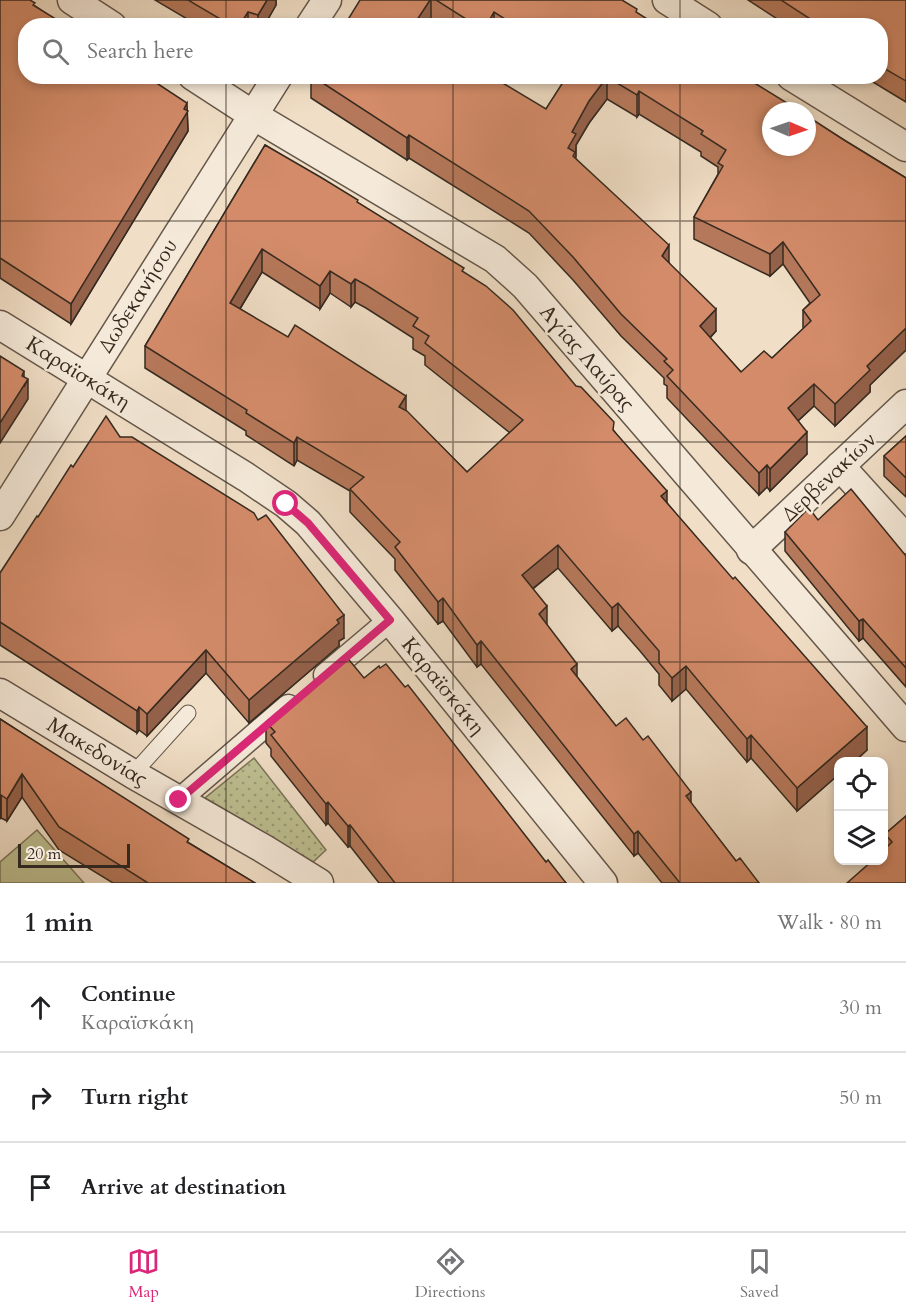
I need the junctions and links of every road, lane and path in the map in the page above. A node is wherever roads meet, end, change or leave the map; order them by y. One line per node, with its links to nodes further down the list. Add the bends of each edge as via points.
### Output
1 (72, 0): 4 (street)
2 (327, 0): 5 (street)
3 (667, 0): 6 (street)
4 (100, 18)
5 (315, 18)
6 (695, 18)
7 (205, 84): 10 (street, Αγίας Λαύρας)
8 (273, 84): 10 (street, Δωδεκανήσου)
9 (804, 84): 11 (street)
10 (253, 115): 13 (street, Δωδεκανήσου); 18 (street, Αγίας Λαύρας, via 495,259 525,286)
11 (906, 147)
12 (0, 325): 13 (street, Καραϊσκάκη)
13 (86, 379): 16 (street, Δωδεκανήσου); 19 (street, Καραϊσκάκη, via 286,504 308,523)
14 (906, 404): 15 (street, Δερβενακίων)
15 (840, 466): 17 (street); 18 (street, Δερβενακίων)
16 (0, 516)
17 (906, 538)
18 (752, 550): 22 (street, Αγίας Λαύρας)
19 (390, 620): 24 (street); 26 (street, Καραϊσκάκη)
20 (0, 693): 23 (street, Μακεδονίας)
21 (188, 713): 23 (lane)
22 (906, 727)
23 (133, 774): 24 (street, Μακεδονίας)
24 (179, 800): 25 (street, Μακεδονίας)
25 (319, 883)
26 (603, 883)

